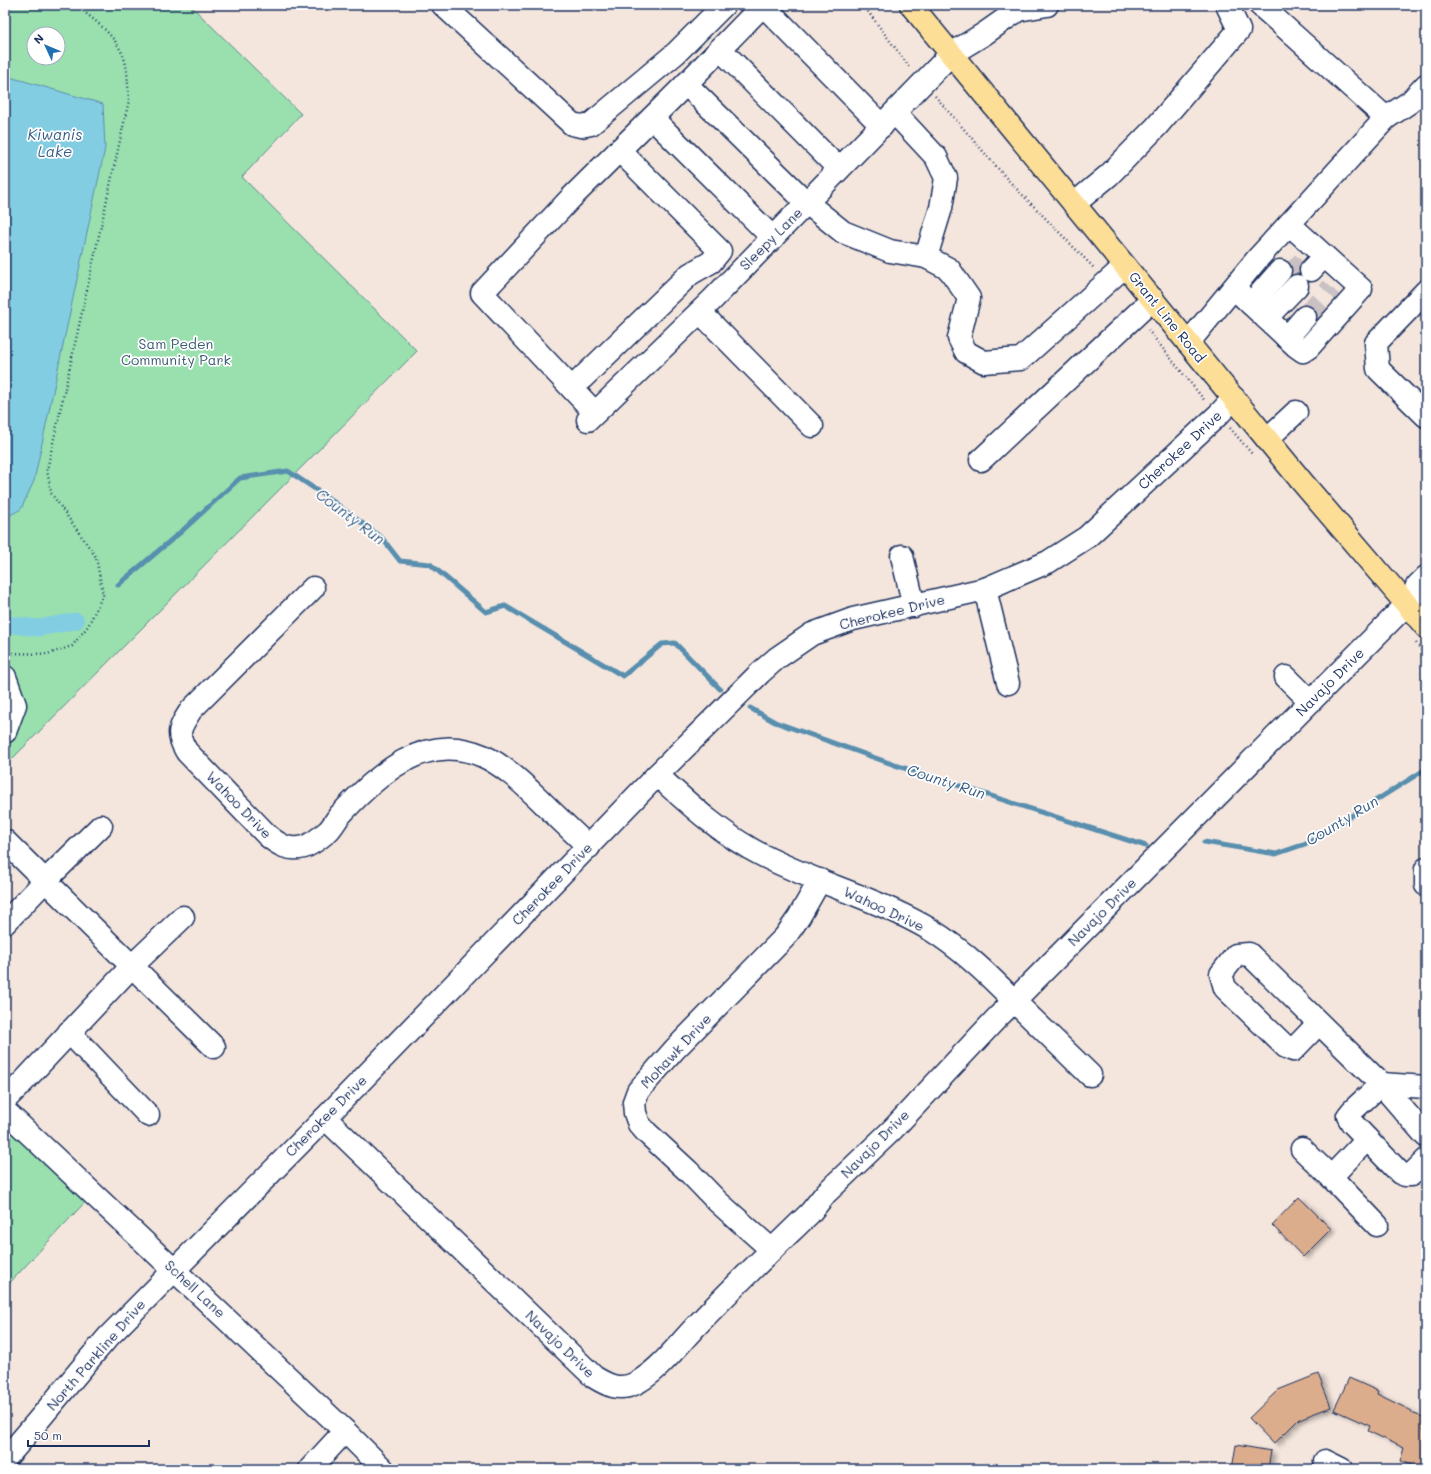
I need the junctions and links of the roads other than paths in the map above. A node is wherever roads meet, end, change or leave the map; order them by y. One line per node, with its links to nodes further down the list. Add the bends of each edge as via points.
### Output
1 (443, 5): 2 (street, via 572,124 581,126 591,124 676,53)
2 (724, 5)
3 (763, 5): 8 (street); 14 (street)
4 (910, 5): 9 (main road, Grant Line Road)
5 (1047, 5): 9 (street, Sleepy Lane, via 1018,10)
6 (1227, 5): 18 (street, via 1239,30 1156,127 1109,175)
7 (1260, 5): 13 (street)
8 (720, 50): 10 (street); 16 (street)
9 (951, 54): 14 (street, Sleepy Lane); 18 (main road, Grant Line Road)
10 (686, 84): 12 (street); 17 (street)
11 (1426, 85): 13 (street, via 1410,102)
12 (652, 118): 15 (street); 20 (street)
13 (1386, 118): 19 (street)
14 (888, 119): 16 (street, Sleepy Lane); 21 (street, via 936,157 946,178)
15 (619, 150): 32 (street, via 482,293); 32 (street, via 720,251 711,262 690,274)
16 (839, 169): 17 (street, Sleepy Lane)
17 (807, 203): 20 (street, Sleepy Lane); 21 (street, via 843,232 890,251)
18 (1074, 204): 23 (main road, Grant Line Road)
19 (1289, 224): 22 (street); 24 (street)
20 (773, 238): 28 (street, Sleepy Lane)
21 (926, 257): 23 (street, via 949,269 969,298 959,338 966,352 984,362 1022,359)
22 (1302, 263): 27 (street); 30 (street, via 1343,286 1361,289 1309,348 1303,351)
23 (1125, 266): 26 (main road, Grant Line Road)
24 (1234, 288): 27 (street); 31 (street)
25 (1426, 291): 35 (street, via 1376,343 1378,369)
26 (1152, 299): 31 (main road, Grant Line Road); 38 (street)
27 (1259, 311): 30 (street)
28 (700, 312): 32 (street, Sleepy Lane, via 592,417); 36 (street)
29 (1310, 322): 30 (street)
30 (1292, 342)
31 (1188, 343): 33 (main road, Grant Line Road)
32 (572, 388)
33 (1234, 398): 37 (main road, Grant Line Road); 42 (street, Cherokee Drive, via 1087,536 1048,562)
34 (1296, 412): 37 (street)
35 (1426, 416)
36 (812, 426)
37 (1267, 439): 43 (main road, Grant Line Road, via 1303,483)
38 (981, 460)
39 (902, 556): 44 (street)
40 (1426, 577): 43 (street, Navajo Drive, via 1417,586)
41 (313, 588): 54 (street, Wahoo Drive, via 191,710 179,730 180,742 187,752 268,836 286,848 305,847 327,832 358,796 384,773 415,755 449,748 482,756 497,764 523,784)
42 (985, 589): 44 (street, Cherokee Drive); 48 (street)
43 (1415, 600): 45 (main road, Grant Line Road); 49 (street, Navajo Drive)
44 (914, 606): 51 (street, Cherokee Drive, via 846,621 812,634 795,645 760,673)
45 (1420, 634)
46 (5, 677): 50 (street, via 15,705)
47 (1286, 677): 49 (street)
48 (1008, 683)
49 (1310, 701): 62 (street, Navajo Drive)
50 (5, 732)
51 (657, 775): 54 (street, Cherokee Drive); 56 (street, Wahoo Drive, via 697,811 759,854)
52 (101, 826): 57 (street)
53 (5, 841): 57 (street)
54 (589, 846): 72 (street, Cherokee Drive)
55 (1426, 869): 58 (street)
56 (820, 880): 62 (street, Wahoo Drive, via 872,900 931,930 965,954); 79 (street, Mohawk Drive, via 800,917 785,937 675,1050 638,1091 634,1102 635,1113 647,1134)
57 (45, 881): 60 (street); 61 (street)
58 (1426, 886)
59 (183, 917): 61 (street)
60 (5, 923)
61 (132, 966): 64 (street); 65 (street)
62 (1015, 1001): 66 (street, Wahoo Drive); 79 (street, Navajo Drive, via 893,1129 826,1193 810,1213)
63 (1319, 1023): 63 (street, via 1249,954 1236,955 1221,974 1225,988 1286,1047 1293,1050); 67 (street)
64 (69, 1032): 69 (street); 71 (street)
65 (214, 1047)
66 (1090, 1074)
67 (1381, 1084): 68 (street); 73 (street); 74 (street, via 1348,1116)
68 (1426, 1087)
69 (5, 1100)
70 (5, 1111): 80 (street, Schell Lane)
71 (148, 1115)
72 (325, 1118): 79 (street, Navajo Drive, via 594,1377 606,1384 621,1388 645,1377); 80 (street, Cherokee Drive)
73 (1426, 1136)
74 (1367, 1139): 76 (street, via 1405,1175 1411,1175); 77 (street)
75 (1302, 1149): 77 (street)
76 (1426, 1160)
77 (1331, 1177): 78 (street)
78 (1377, 1225)
79 (772, 1250)
80 (174, 1270): 81 (street, Schell Lane); 82 (street, North Parkline Drive, via 109,1336)
81 (345, 1431): 83 (street); 84 (street, Schell Lane)
82 (5, 1459)
83 (310, 1469)
84 (383, 1469)

